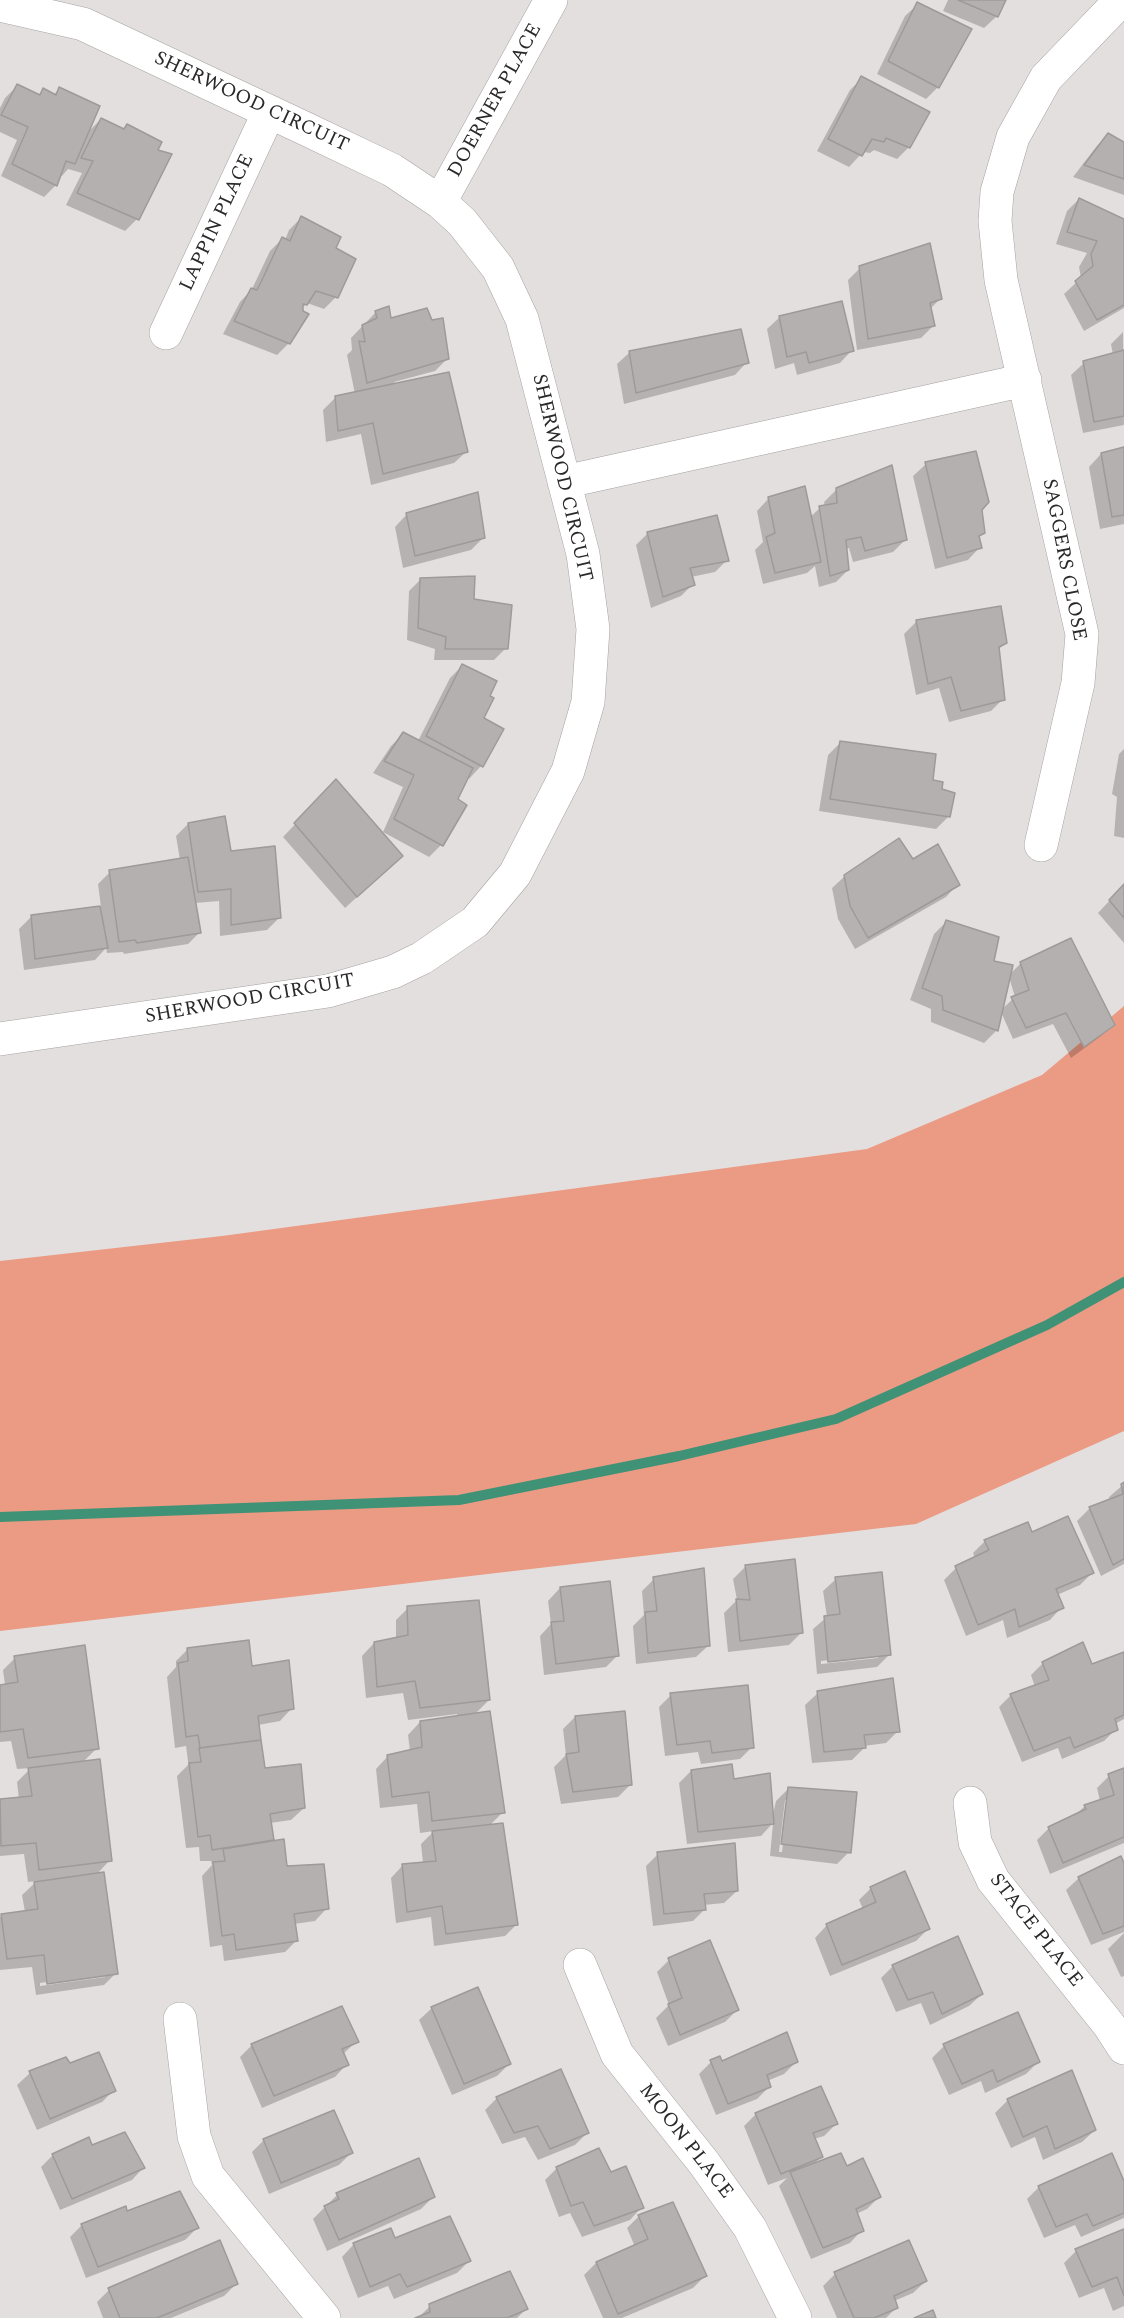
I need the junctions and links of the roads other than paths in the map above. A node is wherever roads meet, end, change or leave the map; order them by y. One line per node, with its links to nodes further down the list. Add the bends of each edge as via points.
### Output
1 (551, 0): 6 (street, DOERNER PLACE)
2 (1121, 0): 8 (street, SAGGERS CLOSE, via 1046,78 1012,137 997,192 1000,280)
3 (0, 6): 4 (street, SHERWOOD CIRCUIT)
4 (89, 12): 5 (street, SHERWOOD CIRCUIT)
5 (269, 112): 6 (street, SHERWOOD CIRCUIT, via 392,170); 7 (street, LAPPIN PLACE)
6 (440, 202): 9 (street, SHERWOOD CIRCUIT, via 462,222 498,268 522,319)
7 (166, 333)
8 (1025, 380): 9 (street); 10 (street, SAGGERS CLOSE, via 1082,634 1078,683)
9 (564, 482): 11 (street, SHERWOOD CIRCUIT, via 583,554 593,629 588,702 568,771 514,874 475,922 423,958 393,972 328,991)
10 (1041, 845)
11 (0, 1039)
12 (970, 1803): 15 (street, STACE PLACE, via 975,1842 993,1880)
13 (580, 1965): 17 (street, MOON PLACE, via 617,2054 750,2228)
14 (180, 2019): 16 (street, via 194,2136 208,2176)
15 (1124, 2048)
16 (324, 2318)
17 (795, 2318)

